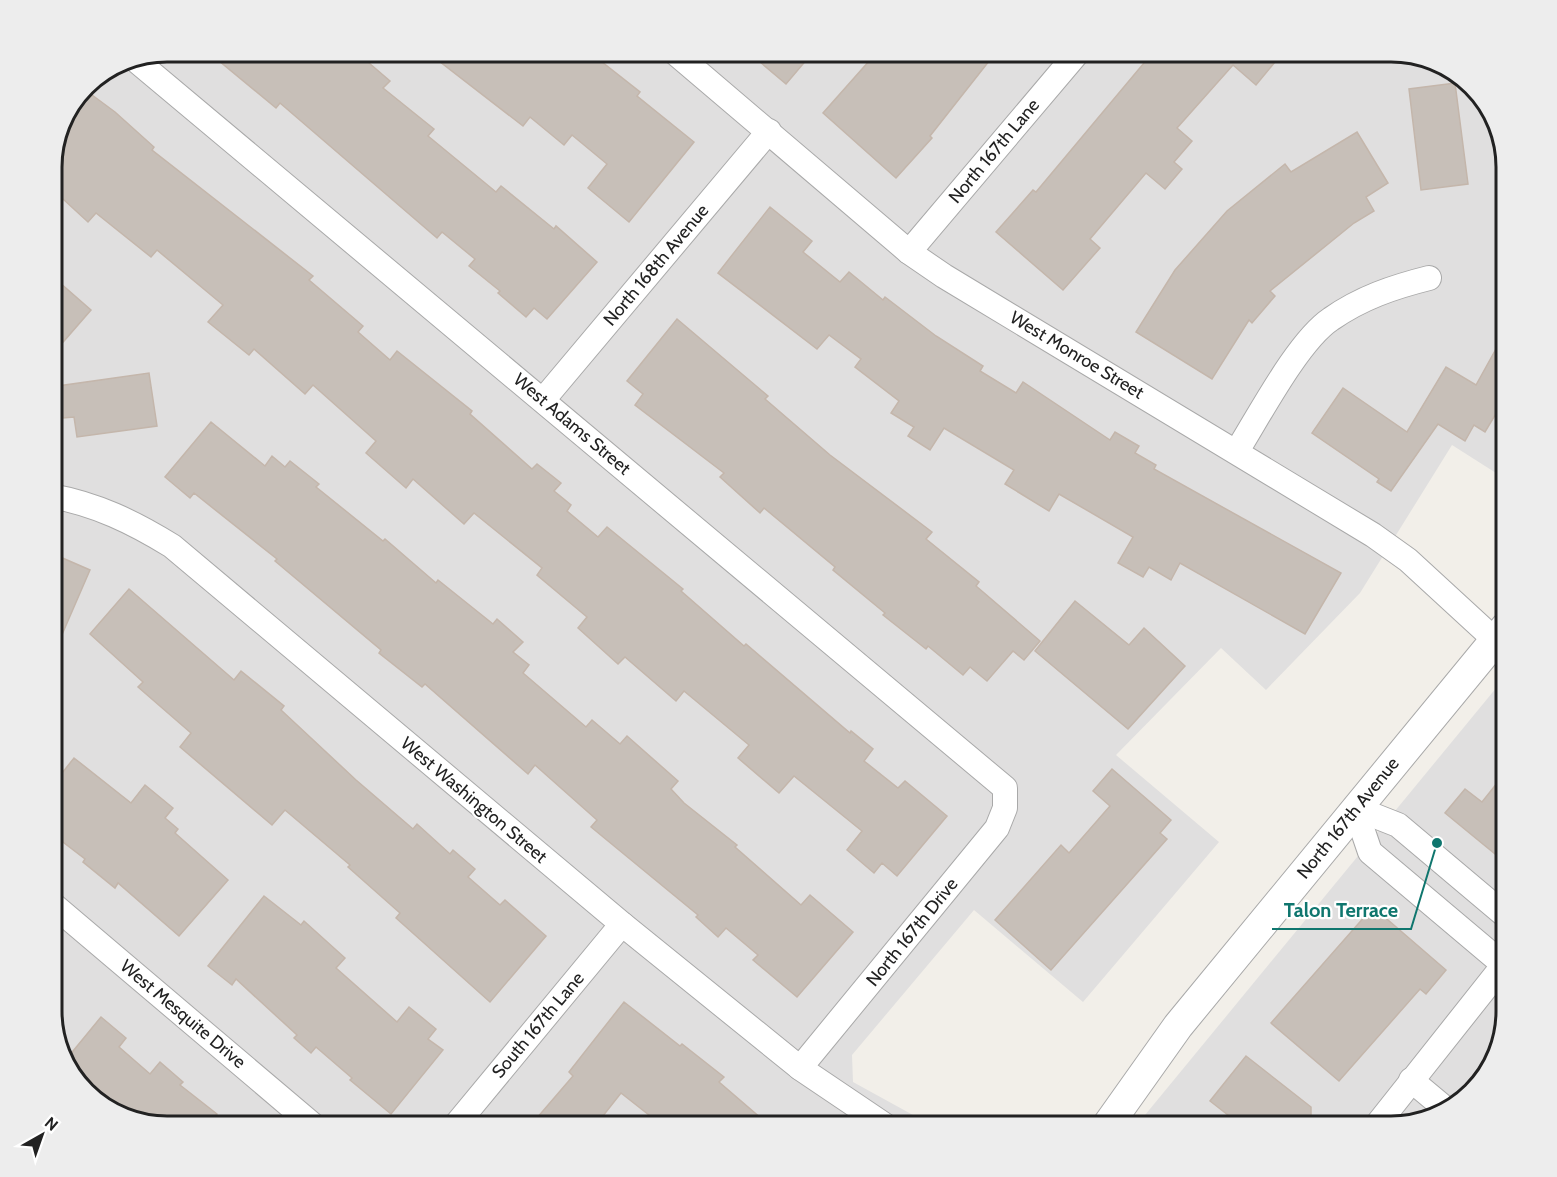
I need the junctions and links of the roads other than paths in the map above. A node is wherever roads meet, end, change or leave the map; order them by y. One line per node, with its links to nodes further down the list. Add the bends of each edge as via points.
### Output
1 (686, 62): 4 (street, West Monroe Street)
2 (1070, 62): 5 (street, North 167th Lane)
3 (142, 65): 7 (street, West Adams Street)
4 (769, 131): 5 (street, West Monroe Street); 7 (street, North 168th Avenue)
5 (909, 252): 8 (street, West Monroe Street)
6 (1429, 278): 8 (street, via 1383,290 1329,320 1295,359)
7 (543, 400): 12 (street, West Adams Street)
8 (1237, 451): 10 (street, West Monroe Street, via 1408,560)
9 (62, 498): 16 (street, West Washington Street, via 105,510 172,546)
10 (1496, 630)
11 (1496, 640): 13 (street, North 167th Avenue)
12 (1005, 788): 19 (street, North 167th Drive, via 1005,808 997,828)
13 (1355, 808): 14 (street, via 1398,825); 17 (street, via 1370,852); 25 (street, North 167th Avenue, via 1178,1026)
14 (1496, 908)
15 (62, 912): 22 (street, West Mesquite Drive)
16 (622, 924): 19 (street, West Washington Street); 23 (street, South 167th Lane)
17 (1496, 957)
18 (1496, 975): 20 (street)
19 (800, 1068): 24 (street, West Washington Street)
20 (1412, 1080): 21 (street); 26 (street)
21 (1439, 1104)
22 (302, 1116)
23 (463, 1116)
24 (871, 1116)
25 (1114, 1116)
26 (1384, 1116)

